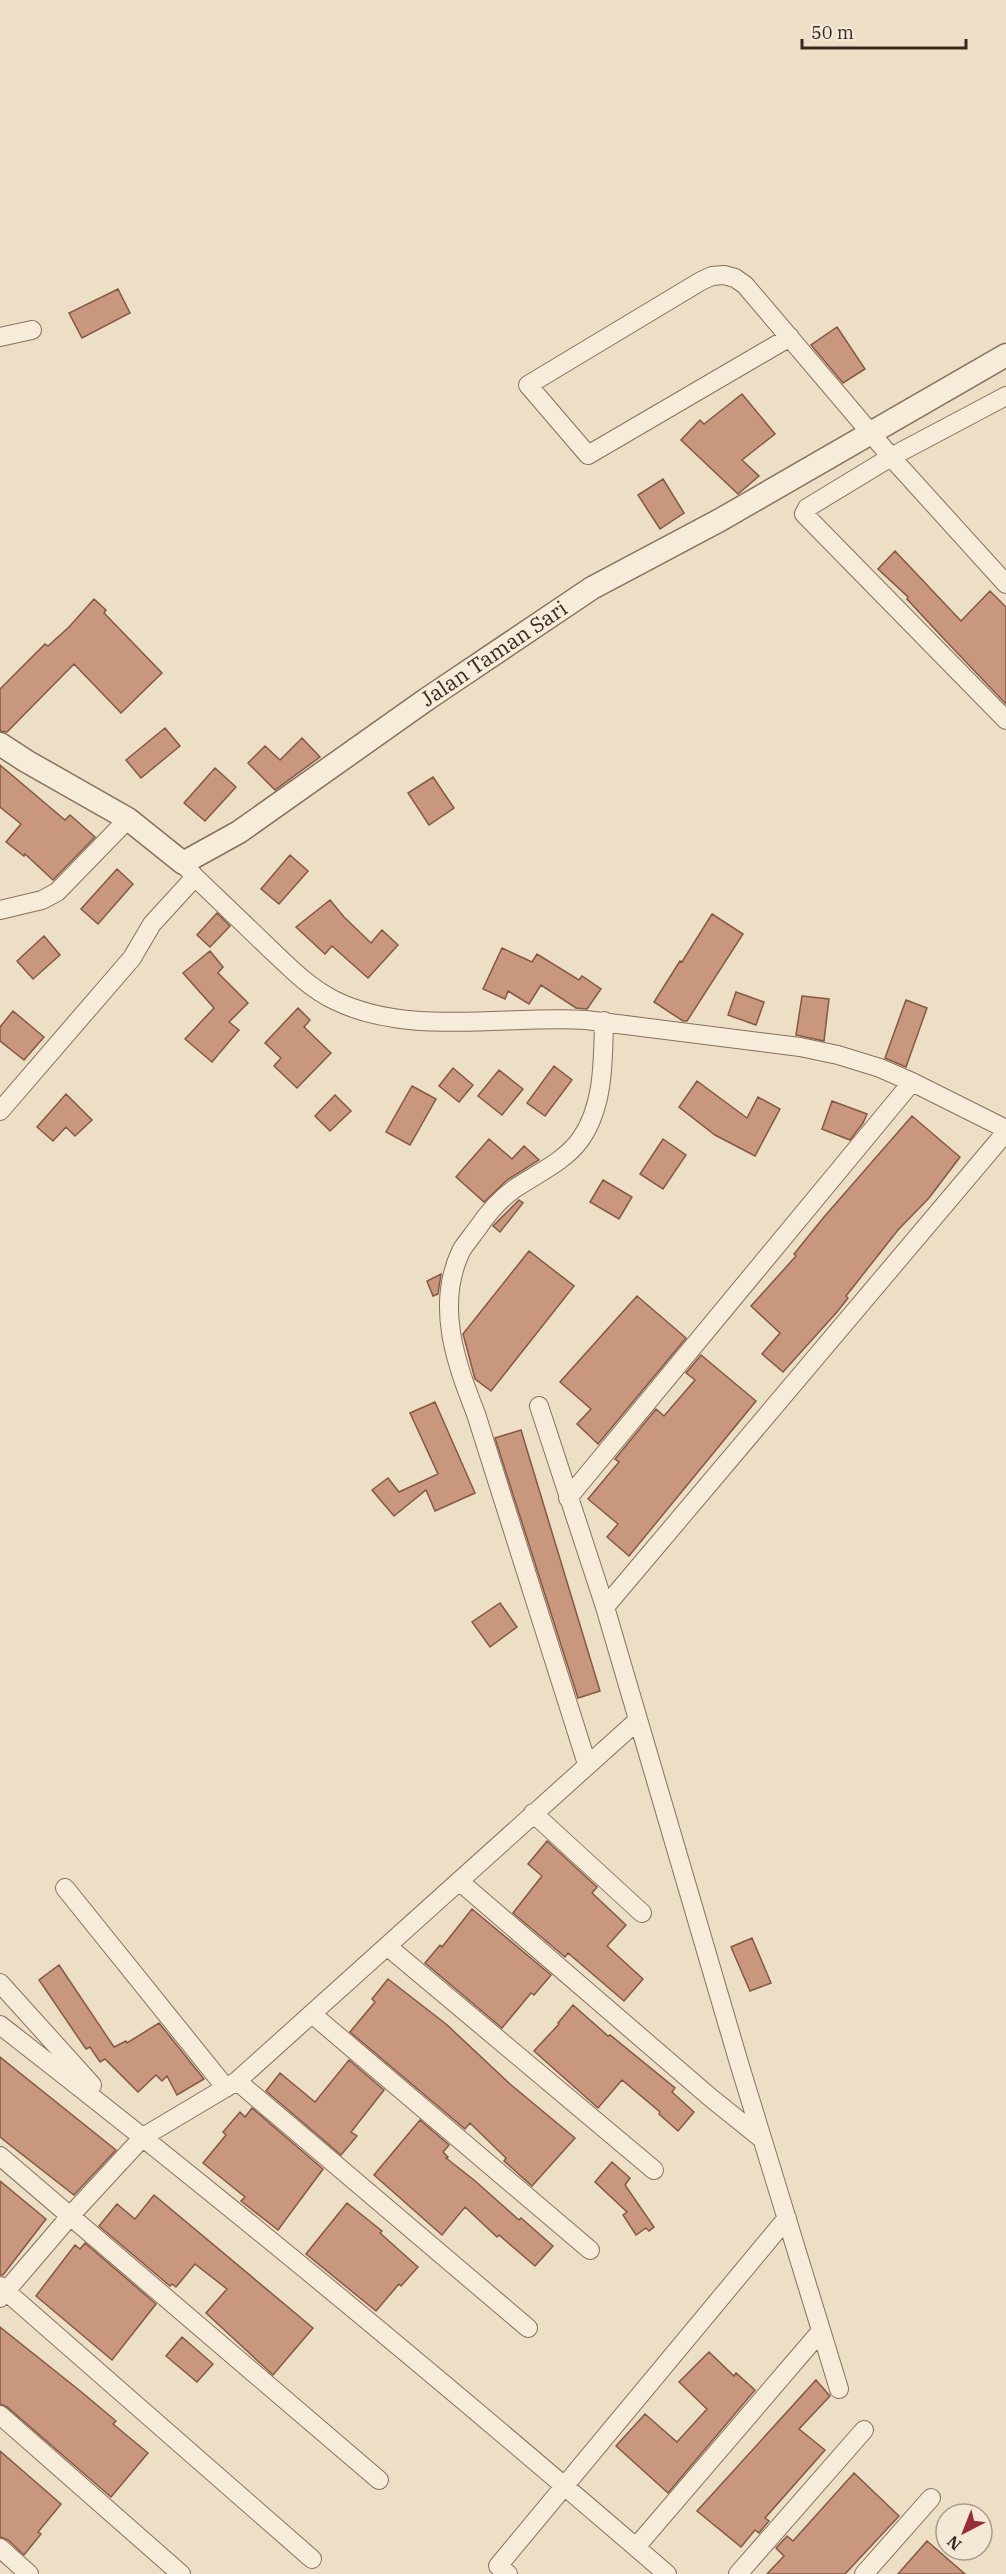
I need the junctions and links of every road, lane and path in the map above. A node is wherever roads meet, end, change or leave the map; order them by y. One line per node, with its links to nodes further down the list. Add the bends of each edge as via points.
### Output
1 (32, 330): 2 (street)
2 (0, 337)
3 (790, 337): 3 (street, via 745,285 735,278 712,276 528,385 588,455); 6 (street)
4 (1006, 355): 6 (street, Jalan Taman Sari)
5 (1004, 399): 7 (street)
6 (870, 432): 7 (street); 12 (street, Jalan Taman Sari, via 720,520 592,588 427,699)
7 (891, 457): 8 (street); 9 (street, via 807,508 804,514)
8 (1006, 584)
9 (1006, 720)
10 (0, 744): 11 (street)
11 (128, 819): 12 (street); 13 (street, via 57,892 42,900)
12 (189, 870): 14 (street, via 301,978 332,999 362,1012 425,1021); 16 (street, via 132,958)
13 (0, 910)
14 (604, 1021): 15 (street, via 800,1047 859,1061); 22 (street, via 596,1106 588,1125 579,1141 563,1156 513,1190 480,1224 461,1251 448,1305 456,1363 476,1414)
15 (912, 1082): 17 (street); 19 (street)
16 (0, 1111)
17 (1006, 1130): 20 (street)
18 (539, 1406): 19 (street)
19 (568, 1498): 20 (street)
20 (605, 1607): 21 (street)
21 (637, 1721): 22 (street); 34 (street)
22 (587, 1764): 23 (street)
23 (533, 1813): 24 (street); 26 (street)
24 (459, 1881): 27 (street); 34 (street)
25 (65, 1888): 31 (street)
26 (642, 1913)
27 (387, 1946): 29 (street); 36 (street)
28 (0, 1983): 32 (street)
29 (312, 2014): 31 (street); 39 (street)
30 (0, 2025): 32 (street)
31 (231, 2084): 33 (street); 41 (street)
32 (123, 2120): 33 (street)
33 (143, 2137): 37 (street); 47 (street)
34 (762, 2139): 38 (street)
35 (0, 2156): 37 (street)
36 (654, 2170)
37 (71, 2216): 40 (street); 46 (street)
38 (786, 2218): 42 (street); 47 (street)
39 (590, 2250)
40 (2, 2292): 51 (street)
41 (528, 2328)
42 (821, 2331): 43 (street); 49 (street)
43 (839, 2389)
44 (0, 2415): 54 (street)
45 (864, 2430): 56 (street)
46 (379, 2480)
47 (565, 2487): 49 (street); 52 (street)
48 (931, 2498): 57 (street)
49 (636, 2547): 55 (street)
50 (0, 2548): 53 (street)
51 (312, 2559)
52 (499, 2571)
53 (29, 2574)
54 (180, 2574)
55 (667, 2574)
56 (738, 2574)
57 (864, 2574)

